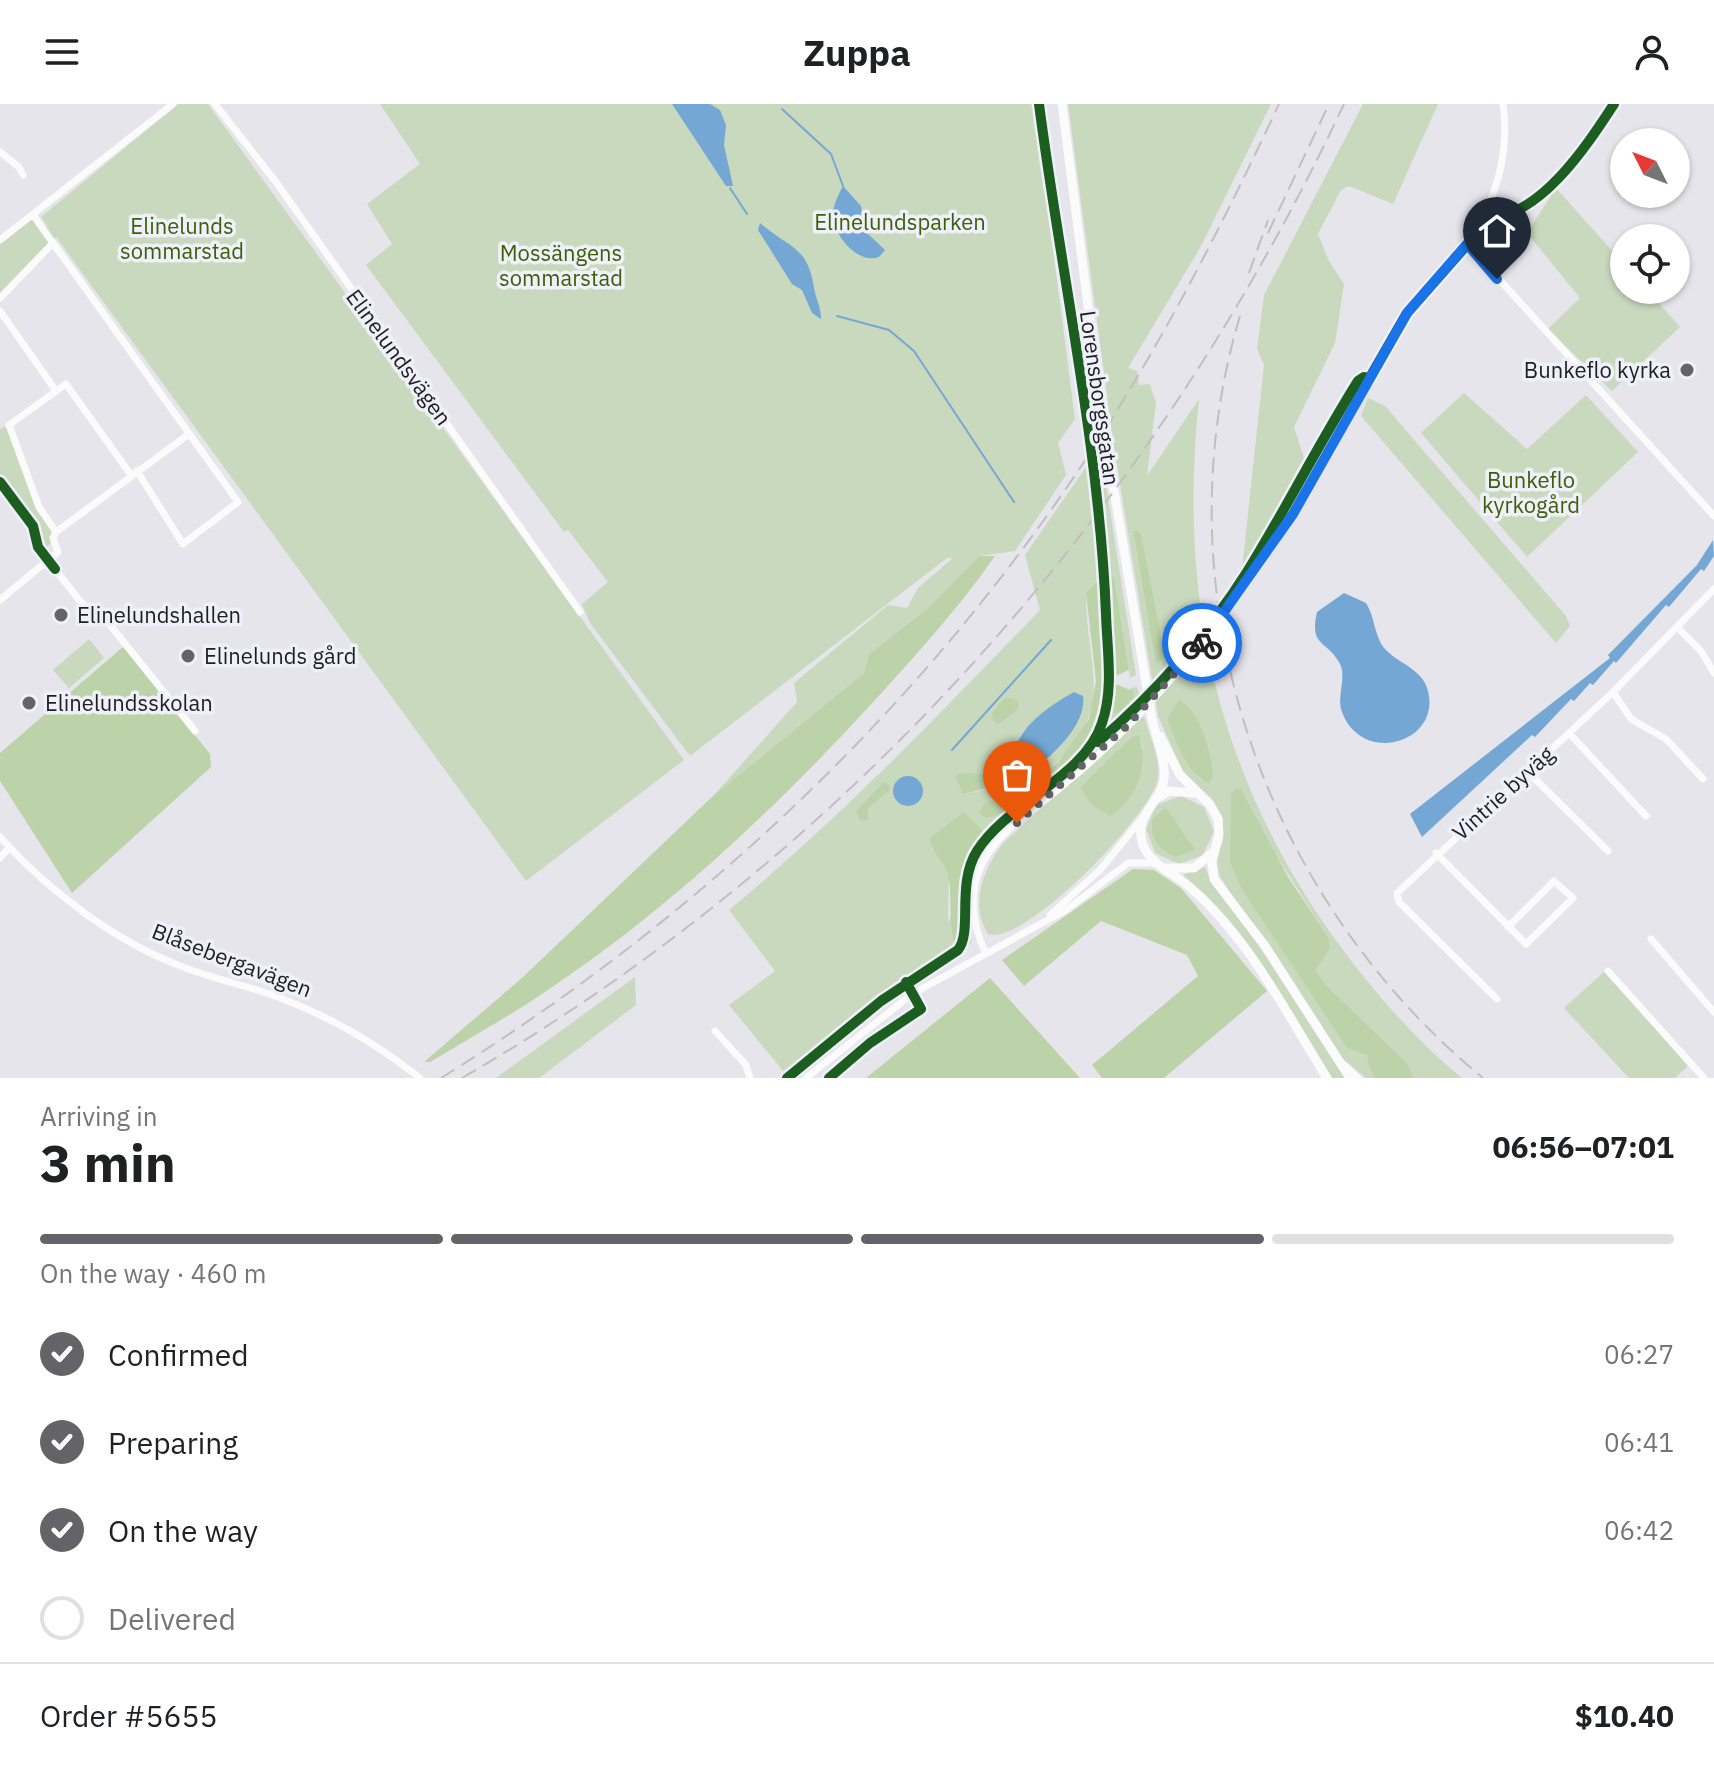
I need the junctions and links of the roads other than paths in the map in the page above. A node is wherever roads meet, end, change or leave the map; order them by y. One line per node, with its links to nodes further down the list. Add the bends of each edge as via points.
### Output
1 (173, 104): 9 (street)
2 (215, 104): 25 (street, Elinelundsvägen, via 276,182)
3 (1062, 104): 30 (main road, Lorensborgsgatan, via 1088,321)
4 (1503, 104): 10 (street, via 1504,161)
5 (1614, 104): 8 (street, via 1582,152)
6 (0, 152): 7 (street)
7 (23, 175)
8 (1535, 200)
9 (33, 215): 12 (street); 13 (street)
10 (1483, 219): 11 (street); 14 (street)
11 (1497, 219)
12 (0, 240)
13 (53, 243): 15 (street); 18 (street)
14 (1467, 244): 20 (street); 50 (street, via 1399,325 1326,459 1249,580 1180,670 1113,740 989,853 975,883 973,903)
15 (0, 298)
16 (0, 311): 17 (street)
17 (56, 391): 19 (street, via 66,384); 21 (street, via 9,425 39,507)
18 (189, 434): 19 (street); 19 (street, via 238,502 183,544)
19 (134, 473): 21 (street)
20 (1714, 516)
21 (56, 532): 24 (street, via 58,552)
22 (55, 569): 26 (street)
23 (1714, 589): 28 (street, Vintrie byväg)
24 (0, 600)
25 (580, 612)
26 (91, 615)
27 (102, 615): 32 (street)
28 (1678, 628): 29 (street); 31 (street, Vintrie byväg)
29 (1714, 673)
30 (1147, 691): 36 (main road, Lorensborgsgatan, via 1167,752); 37 (main road, Lorensborgsgatan, via 1165,775)
31 (1613, 692): 33 (street, Vintrie byväg); 35 (street, via 1631,719 1666,739)
32 (195, 731)
33 (1569, 733): 34 (street, Vintrie byväg); 39 (street)
34 (1527, 771): 43 (street); 44 (street, Vintrie byväg)
35 (1703, 779)
36 (1197, 794): 37 (main road, via 1169,791); 42 (main road, Lorensborgsgatan, via 1218,819)
37 (1151, 803): 38 (main road, Lorensborgsgatan)
38 (1143, 816): 46 (main road, via 1141,841 1150,858); 48 (street, via 1083,887)
39 (1646, 816)
40 (0, 837): 41 (street, Blåsebergavägen)
41 (9, 848): 45 (street); 56 (street, Blåsebergavägen, via 67,898 138,947 323,1016 359,1033)
42 (1215, 849): 46 (main road, via 1194,868); 55 (main road, Lorensborgsgatan, via 1214,879 1265,946)
43 (1608, 851)
44 (1436, 853): 47 (street); 52 (street, Vintrie byväg, via 1397,893 1399,902)
45 (0, 857)
46 (1162, 866): 48 (street, via 1128,863 1066,910); 59 (main road, via 1208,905 1241,944)
47 (1508, 927): 47 (street, via 1526,944 1573,898 1554,881)
48 (1019, 937): 50 (street)
49 (1651, 939): 53 (street)
50 (986, 954): 58 (street, via 912,994)
51 (1608, 971): 62 (street)
52 (1497, 999)
53 (1714, 1012)
54 (715, 1031): 57 (street, via 746,1065)
55 (1339, 1062): 60 (main road, Lorensborgsgatan); 61 (street)
56 (420, 1078)
57 (750, 1078)
58 (806, 1078)
59 (1327, 1078)
60 (1350, 1078)
61 (1358, 1078)
62 (1704, 1078)

